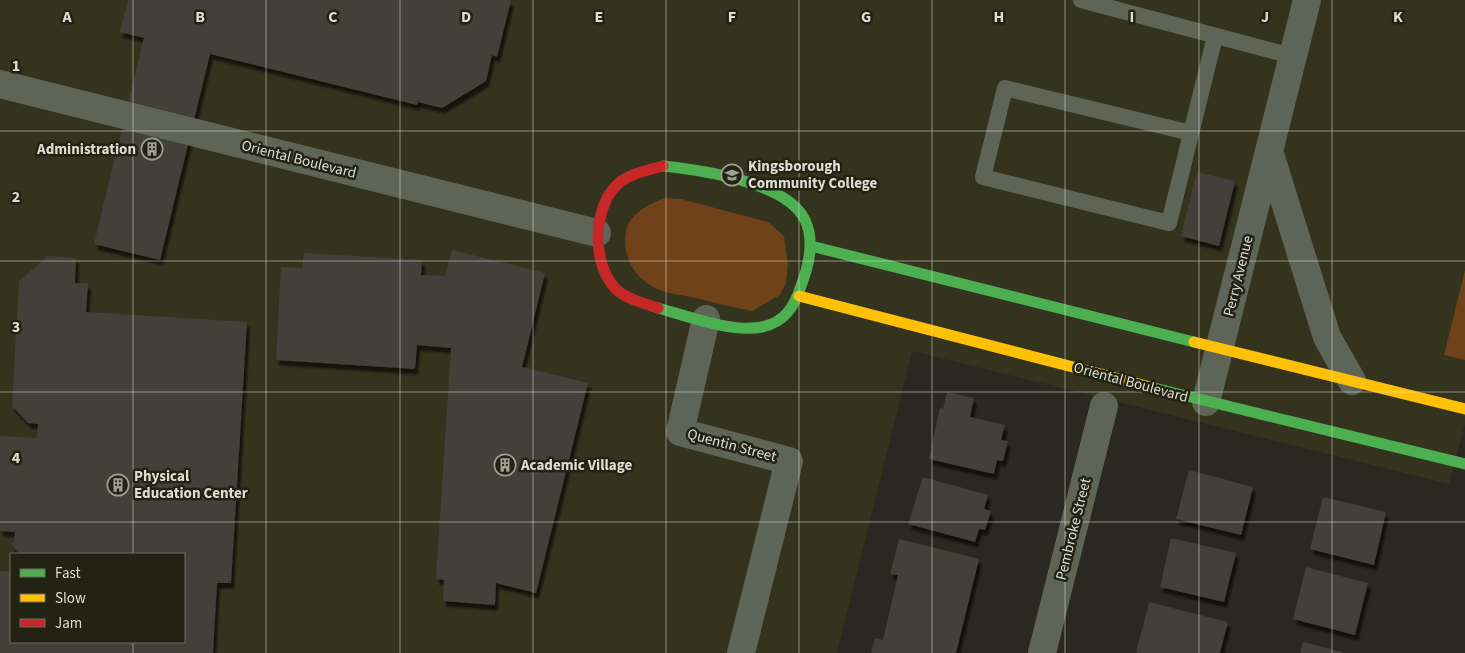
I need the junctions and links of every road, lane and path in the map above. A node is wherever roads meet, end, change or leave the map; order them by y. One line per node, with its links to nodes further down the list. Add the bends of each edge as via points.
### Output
1 (1081, 0): 3 (lane)
2 (1307, 0): 4 (street, Perry Avenue)
3 (1214, 36): 4 (lane); 6 (lane)
4 (1292, 56): 7 (street, Perry Avenue)
5 (0, 84): 8 (street, Oriental Boulevard)
6 (1191, 133): 6 (lane, via 1169,222 983,177 1005,88)
7 (1269, 151): 12 (street, Perry Avenue); 13 (street, via 1327,337)
8 (597, 234): 9 (street, via 614,188 634,174 662,166 767,189 800,212 808,227); 11 (street, via 606,274 616,289 634,300)
9 (811, 246): 10 (street); 12 (street)
10 (799, 296): 11 (street, via 787,316 762,328 744,329); 14 (street, Oriental Boulevard)
11 (706, 320): 18 (street, Quentin Street, via 680,432 789,461)
12 (1220, 348): 13 (street); 14 (street, Perry Avenue)
13 (1352, 381): 16 (street)
14 (1206, 402): 17 (street, Oriental Boulevard)
15 (1104, 406): 19 (street, Pembroke Street)
16 (1465, 409)
17 (1465, 464)
18 (741, 653)
19 (1042, 653)

